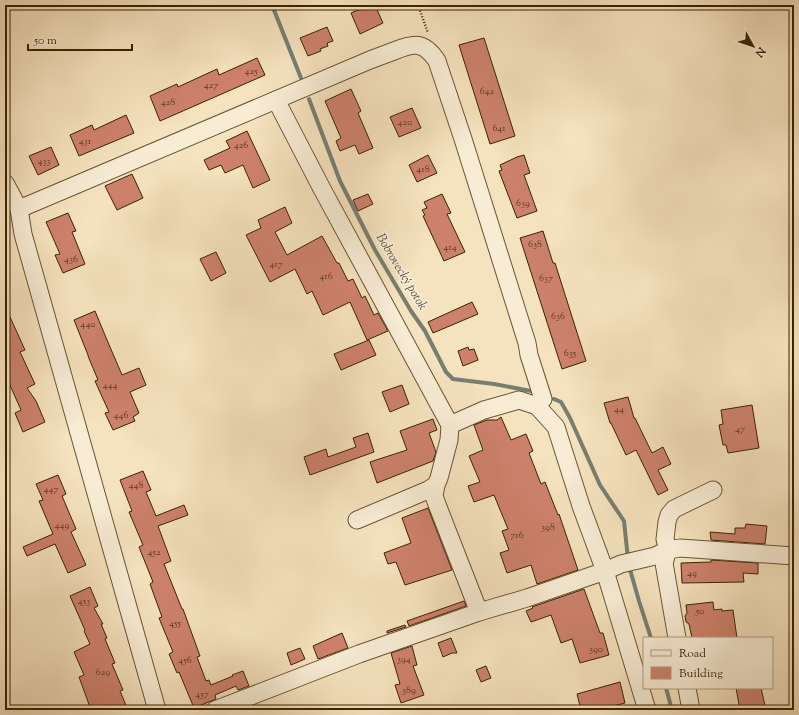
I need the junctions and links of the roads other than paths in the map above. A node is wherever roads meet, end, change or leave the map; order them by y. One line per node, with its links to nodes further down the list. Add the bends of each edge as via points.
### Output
1 (276, 100): 3 (street); 4 (street, via 408,45 421,47 433,55 463,139 527,343 543,399); 5 (street)
2 (5, 183): 3 (street)
3 (19, 209): 15 (street, via 23,234)
4 (537, 406): 5 (street, via 519,400 484,410); 11 (street, via 556,427 581,506)
5 (450, 425): 6 (street, via 449,440)
6 (436, 485): 8 (street); 12 (street, via 434,496)
7 (713, 490): 9 (street, via 669,514 665,539)
8 (357, 520)
9 (668, 550): 10 (street, via 680,548); 11 (street); 13 (street, via 664,563)
10 (794, 556)
11 (613, 568): 12 (street); 17 (street)
12 (479, 612): 16 (street, via 359,654)
13 (677, 637)
14 (687, 689): 18 (street)
15 (157, 710)
16 (215, 710)
17 (647, 710)
18 (691, 710)

